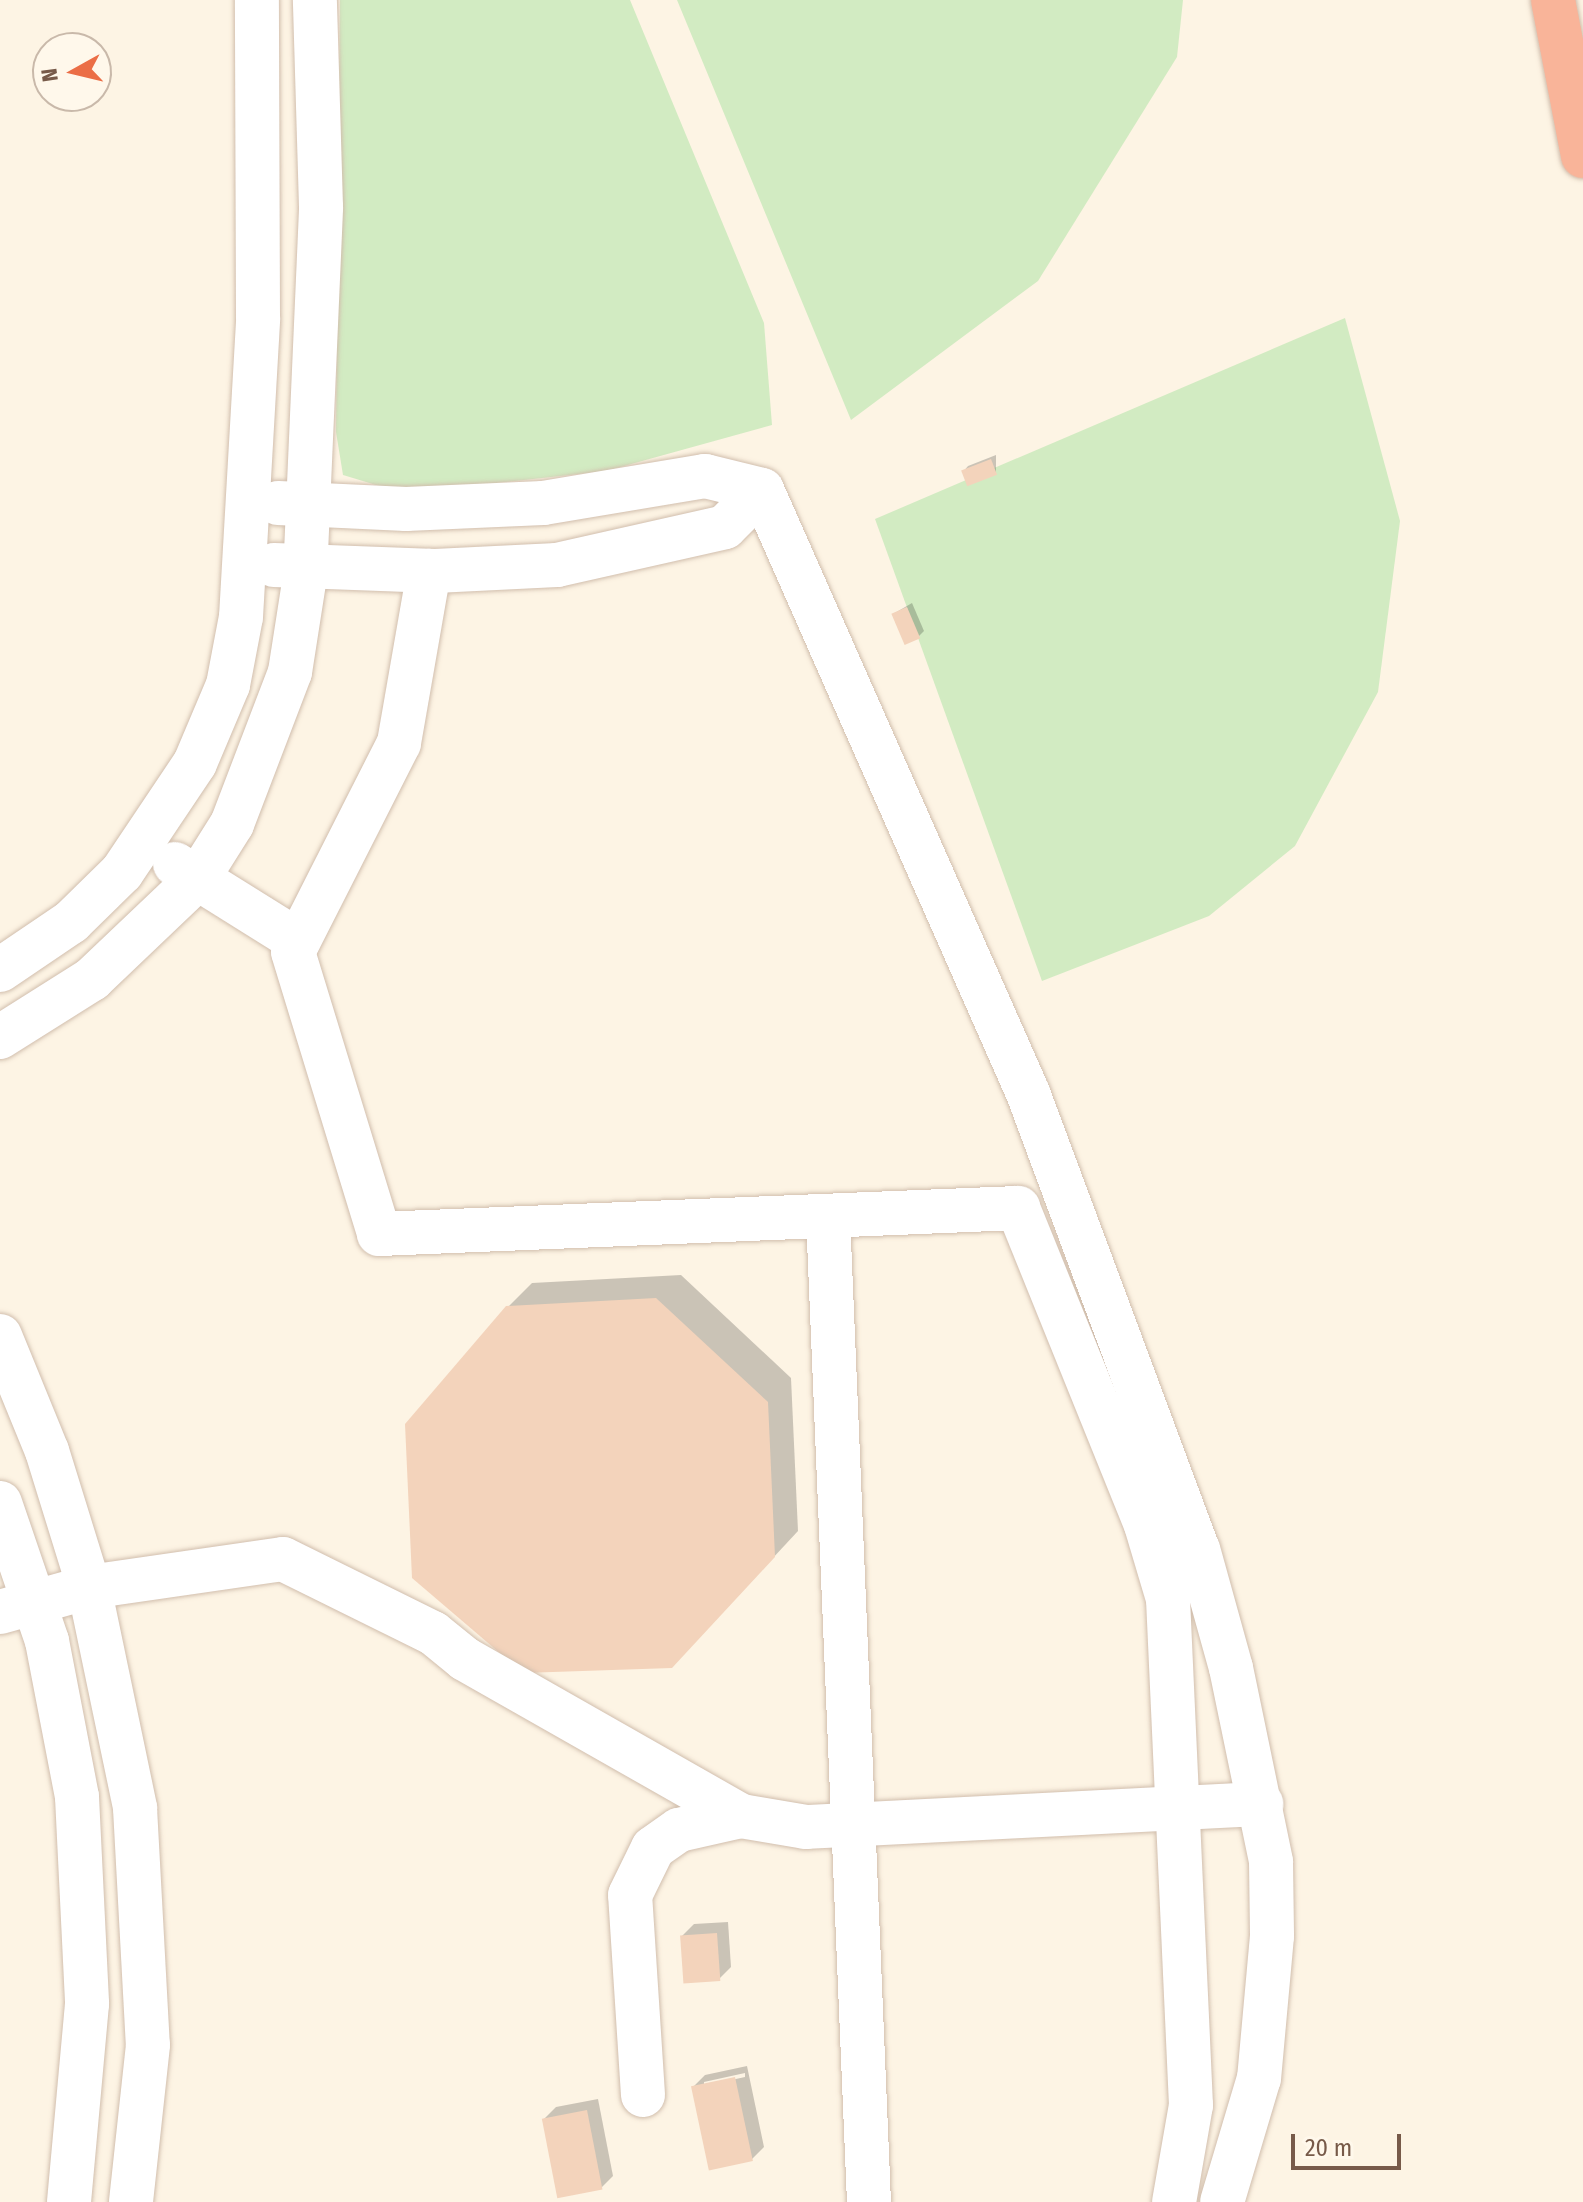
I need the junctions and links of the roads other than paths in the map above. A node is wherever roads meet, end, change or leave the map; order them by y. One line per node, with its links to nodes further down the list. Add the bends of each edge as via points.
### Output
1 (257, 0): 6 (street, via 258,318)
2 (315, 0): 7 (street, via 321,207)
3 (1553, 0): 4 (highway)
4 (1583, 156)
5 (762, 490): 7 (street, via 705,476 543,503); 10 (street, via 725,527 639,550 557,565); 17 (street, via 1028,1093)
6 (248, 502): 7 (street); 8 (street)
7 (308, 505): 9 (street)
8 (244, 563): 9 (street); 11 (street, via 228,685 195,763)
9 (305, 567): 10 (street); 12 (street, via 290,672 232,824)
10 (429, 571): 13 (street, via 399,743)
11 (144, 844): 12 (street); 14 (street, via 71,922)
12 (198, 878): 13 (street); 15 (street, via 92,979)
13 (298, 941): 18 (street, via 293,952 379,1234)
14 (0, 970)
15 (0, 1037)
16 (1018, 1208): 17 (street); 18 (street); 24 (street, via 1146,1525 1168,1599)
17 (1070, 1208): 23 (street, via 1198,1549)
18 (828, 1216): 26 (street)
19 (0, 1336): 21 (street, via 47,1451)
20 (0, 1503): 22 (street)
21 (89, 1587): 22 (street); 25 (street, via 254,1558 311,1569); 29 (street, via 119,1707 142,1883 148,2045)
22 (18, 1606): 28 (street, via 77,1797 87,2004)
23 (1261, 1804): 24 (street); 32 (street, via 1271,1862 1267,2007 1259,2078)
24 (1180, 1808): 26 (street); 31 (street, via 1191,2105)
25 (741, 1816): 26 (street, via 806,1827); 27 (street, via 679,1830 653,1848 630,1895)
26 (854, 1825): 30 (street)
27 (643, 2095)
28 (69, 2202)
29 (131, 2202)
30 (869, 2202)
31 (1174, 2202)
32 (1222, 2202)

